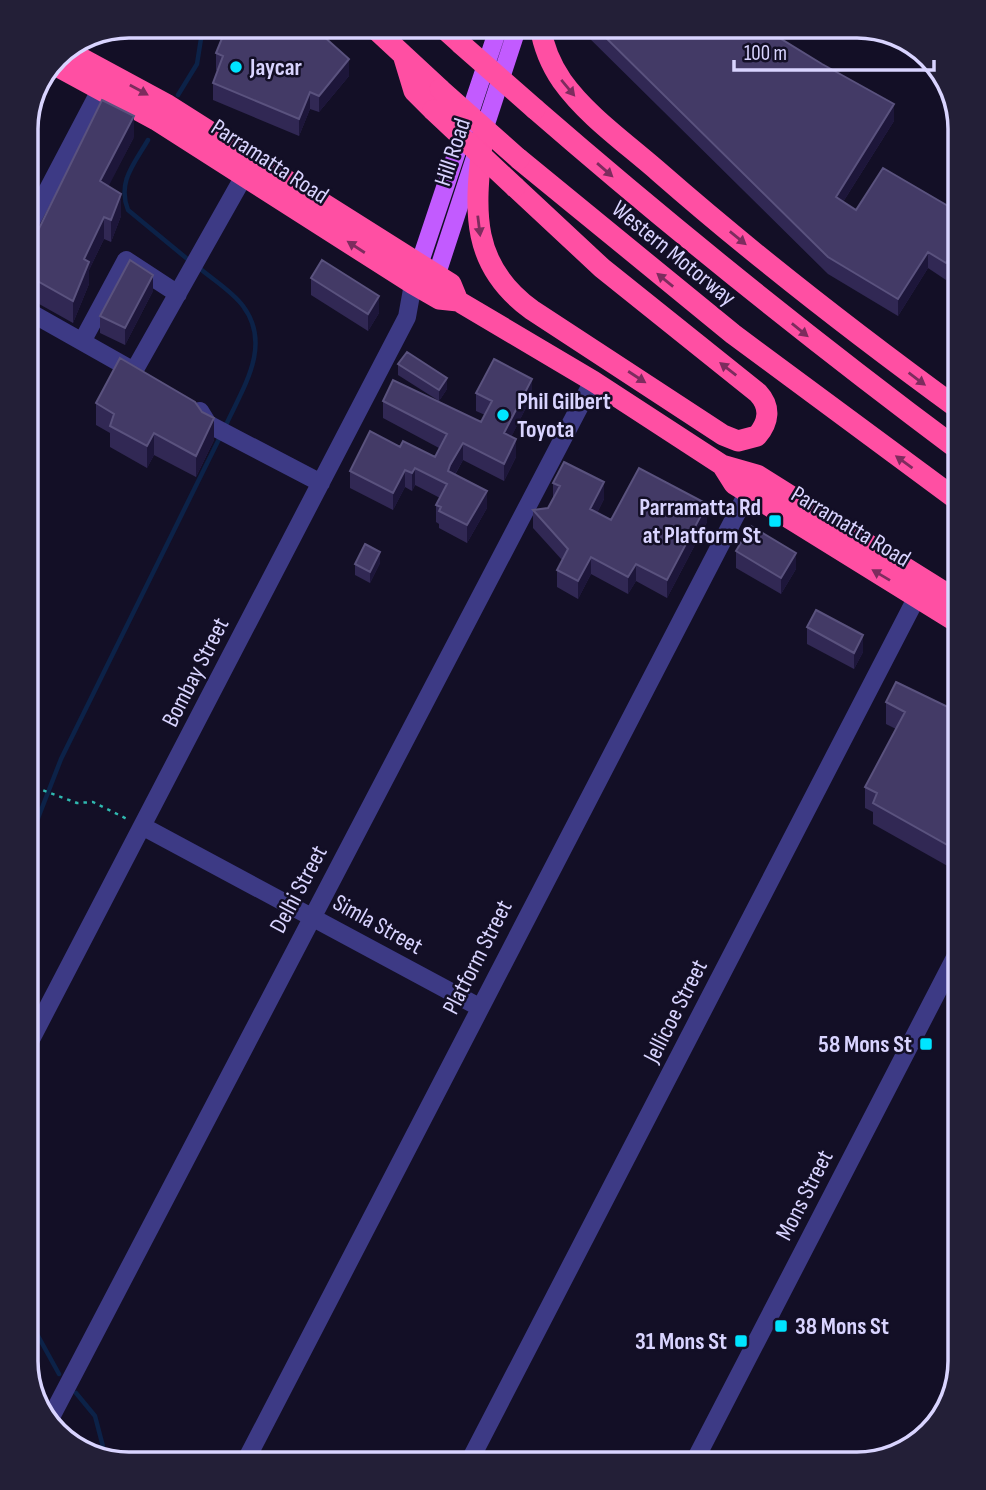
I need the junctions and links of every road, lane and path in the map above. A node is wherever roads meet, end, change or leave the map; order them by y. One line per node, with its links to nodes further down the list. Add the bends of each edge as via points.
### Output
1 (385, 38): 6 (highway, Western Motorway)
2 (455, 38): 20 (highway, Western Motorway, one-way to 20, bridge, via 628,190 816,343)
3 (495, 38): 13 (main road, Hill Road)
4 (514, 39): 10 (main road, Hill Road)
5 (544, 39): 19 (highway, one-way to 19, via 560,79 587,108 771,265)
6 (403, 55): 10 (highway, one-way to 6, bridge, via 477,193 480,235 489,263 508,289 531,310 723,435 738,441 757,436 768,415 762,398 601,268 515,187 433,110 414,91); 23 (highway, Western Motorway, one-way to 6, bridge, via 733,334 519,159)
7 (75, 57): 9 (highway, Parramatta Road)
8 (63, 67): 9 (highway, Parramatta Road)
9 (105, 82): 11 (highway, Parramatta Road); 12 (street); 13 (highway, Parramatta Road, one-way to 13, via 177,111)
10 (483, 134): 13 (main road, Hill Road)
11 (244, 176): 13 (highway, Parramatta Road, one-way to 11); 14 (street)
12 (39, 206)
13 (425, 279): 17 (highway, Parramatta Road, via 451,284 458,301); 21 (street, Bombay Street)
14 (182, 289): 16 (street, via 126,260); 16 (street, via 140,375)
15 (39, 317): 16 (street)
16 (83, 340)
17 (593, 381): 22 (highway, Parramatta Road); 29 (street, Delhi Street)
18 (179, 398): 21 (street, via 201,412 208,424)
19 (948, 401)
20 (948, 442)
21 (321, 483): 28 (street, Bombay Street)
22 (751, 484): 24 (highway, Parramatta Road); 31 (street, Platform Street)
23 (948, 493)
24 (921, 589): 25 (highway, Parramatta Road); 26 (highway, Parramatta Road); 35 (street, Jellicoe Street)
25 (948, 598)
26 (948, 613)
27 (38, 789): 28 (path, via 77,803 93,802)
28 (142, 827): 29 (street, Simla Street); 32 (street, Bombay Street)
29 (312, 916): 31 (street, Simla Street); 33 (street, Delhi Street)
30 (948, 971): 36 (street, Mons Street)
31 (478, 1007): 34 (street, Platform Street)
32 (38, 1026)
33 (55, 1411)
34 (251, 1451)
35 (474, 1451)
36 (699, 1452)

